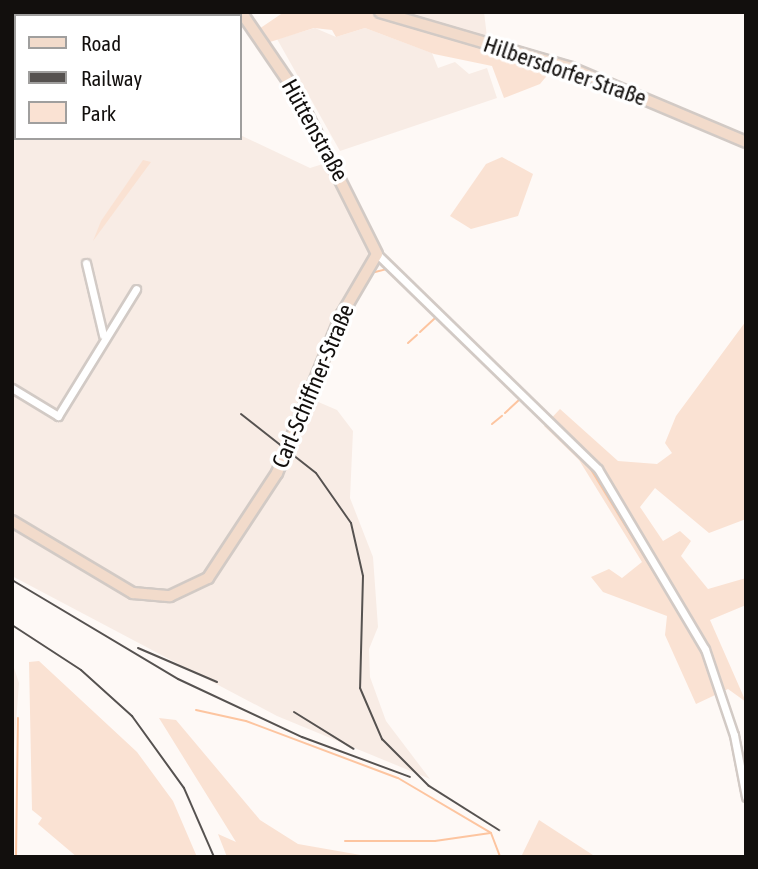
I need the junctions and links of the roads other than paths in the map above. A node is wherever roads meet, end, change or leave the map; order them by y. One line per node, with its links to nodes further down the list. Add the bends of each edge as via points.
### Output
1 (241, 12): 4 (main road, Hüttenstraße, via 297,94)
2 (380, 12): 3 (main road, Hilbersdorfer Straße, via 571,68)
3 (746, 142)
4 (377, 254): 9 (main road, Carl-Schiffner-Straße, via 342,314 277,473 208,578 170,596 132,593); 10 (street, via 598,469 705,649 734,734)
5 (86, 263): 7 (street)
6 (136, 289): 7 (street)
7 (103, 335): 8 (street, via 58,416)
8 (12, 388)
9 (12, 521)
10 (746, 797)

